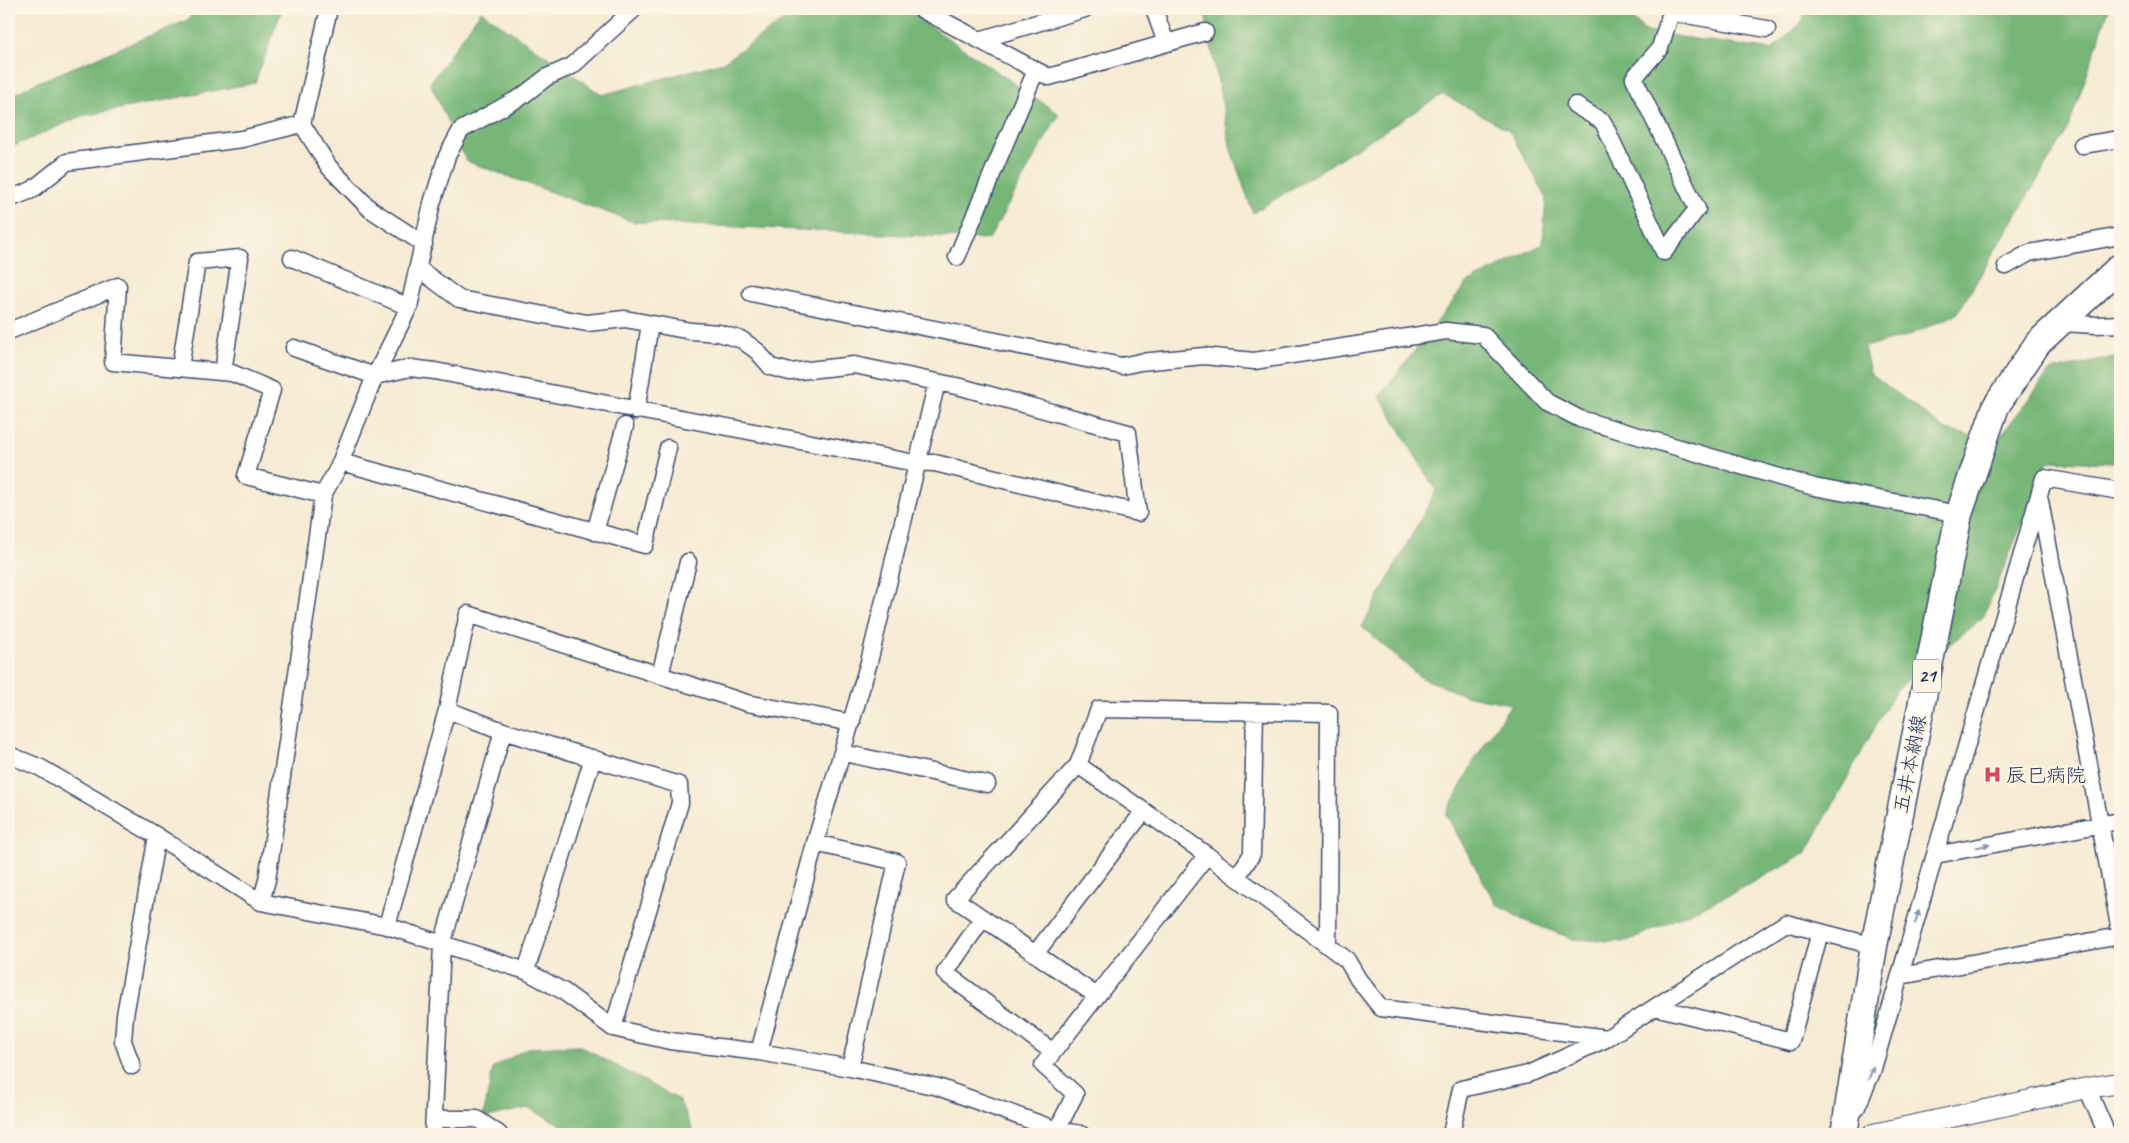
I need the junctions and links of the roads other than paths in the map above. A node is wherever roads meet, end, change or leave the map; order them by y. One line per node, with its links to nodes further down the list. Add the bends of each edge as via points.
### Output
1 (329, 9): 14 (street)
2 (634, 9): 19 (street, via 572,66 547,77 521,97 461,130 447,156 432,203)
3 (921, 9): 10 (street)
4 (1085, 9): 7 (street)
5 (1154, 9): 11 (street)
6 (1671, 10): 8 (street); 13 (street, via 1660,48 1634,78 1698,209 1664,252 1603,122)
7 (1057, 13): 10 (street)
8 (1767, 28)
9 (1205, 32): 11 (street)
10 (979, 40): 12 (street)
11 (1166, 43): 12 (street)
12 (1049, 77): 20 (street)
13 (1575, 105)
14 (302, 124): 17 (street, via 242,139 67,162 32,190); 19 (street, via 329,167 370,209)
15 (2120, 140): 16 (street)
16 (2082, 145)
17 (9, 199)
18 (2120, 236): 22 (street, via 2029,254)
19 (424, 244): 24 (street)
20 (957, 257)
21 (292, 258): 26 (street)
22 (2006, 266)
23 (2120, 268): 27 (main road, 五井本納線 / 21)
24 (419, 270): 26 (street); 28 (street, via 459,299 587,323 625,319)
25 (751, 293): 44 (street, via 1122,366 1204,356 1254,361 1446,331 1483,335 1547,402 1580,419 1814,487)
26 (409, 307): 34 (street)
27 (2062, 323): 29 (street); 44 (main road, 五井本納線 / 21, via 2038,343 1996,406)
28 (650, 324): 35 (street, via 719,333 742,340 771,367 790,372 854,365); 36 (street)
29 (2120, 324)
30 (9, 331): 32 (street, via 118,286 112,362)
31 (294, 348): 34 (street)
32 (180, 368): 33 (street); 33 (street, via 197,262 240,258)
33 (223, 372): 42 (street, via 272,390 246,476)
34 (374, 376): 36 (street, via 410,368); 39 (street)
35 (937, 382): 40 (street); 40 (street, via 1128,433 1138,513 935,463)
36 (636, 411): 40 (street)
37 (625, 426): 45 (street)
38 (668, 448): 45 (street, via 645,545)
39 (341, 462): 42 (street); 45 (street)
40 (918, 463): 50 (street)
41 (2120, 491): 43 (street, via 2044,478)
42 (323, 495): 65 (street, via 267,880)
43 (2039, 497): 59 (street); 63 (street)
44 (1959, 514): 73 (main road, 五井本納線 / 21)
45 (595, 532)
46 (688, 562): 47 (street)
47 (660, 675): 48 (street, via 468,614); 50 (street, via 747,703)
48 (447, 710): 51 (street); 67 (street)
49 (1254, 712): 55 (street, via 1099,710); 64 (street, via 1252,854); 72 (street, via 1329,713)
50 (852, 723): 52 (street)
51 (503, 731): 54 (street); 71 (street)
52 (844, 753): 56 (street); 61 (street)
53 (9, 755): 60 (street, via 41,768)
54 (594, 758): 75 (street); 79 (street, via 679,785 680,803)
55 (1078, 765): 57 (street); 66 (street, via 955,899)
56 (987, 784)
57 (1144, 811): 62 (street); 74 (street)
58 (2120, 821): 59 (street)
59 (2100, 824): 63 (street, one-way to 59); 68 (street)
60 (157, 836): 65 (street); 83 (street, via 125,1015 123,1041)
61 (815, 843): 81 (street); 84 (street, via 897,862)
62 (1207, 855): 64 (street); 77 (street)
63 (1935, 856): 76 (street, one-way to 63)
64 (1237, 877): 72 (street)
65 (261, 902): 67 (street)
66 (983, 918): 74 (street); 82 (street, via 945,973)
67 (387, 926): 71 (street)
68 (2120, 930)
69 (1820, 932): 73 (street); 78 (street, via 1786,924); 78 (street, via 1791,1041)
70 (2120, 936): 76 (street)
71 (442, 945): 75 (street); 87 (street)
72 (1328, 945): 80 (street, via 1347,960 1381,1008)
73 (1874, 946): 92 (main road, 五井本納線 / 21)
74 (1036, 954): 77 (street)
75 (526, 971): 79 (street, via 563,992)
76 (1900, 976): 92 (street, one-way to 76, via 1872,1072)
77 (1097, 996): 82 (street)
78 (1655, 1008): 80 (street)
79 (613, 1028): 81 (street, via 670,1041)
80 (1607, 1038): 91 (street, via 1528,1074 1460,1089)
81 (759, 1052): 84 (street)
82 (1053, 1052): 88 (street, via 1042,1065 1075,1094)
83 (132, 1066)
84 (850, 1068): 88 (street, via 938,1087)
85 (2120, 1083): 86 (street)
86 (2087, 1088): 93 (street); 94 (street)
87 (434, 1127): 89 (street, via 477,1119)
88 (1054, 1132): 90 (street)
89 (500, 1134)
90 (1081, 1134)
91 (1451, 1134)
92 (1845, 1134)
93 (1873, 1134)
94 (2107, 1134)

